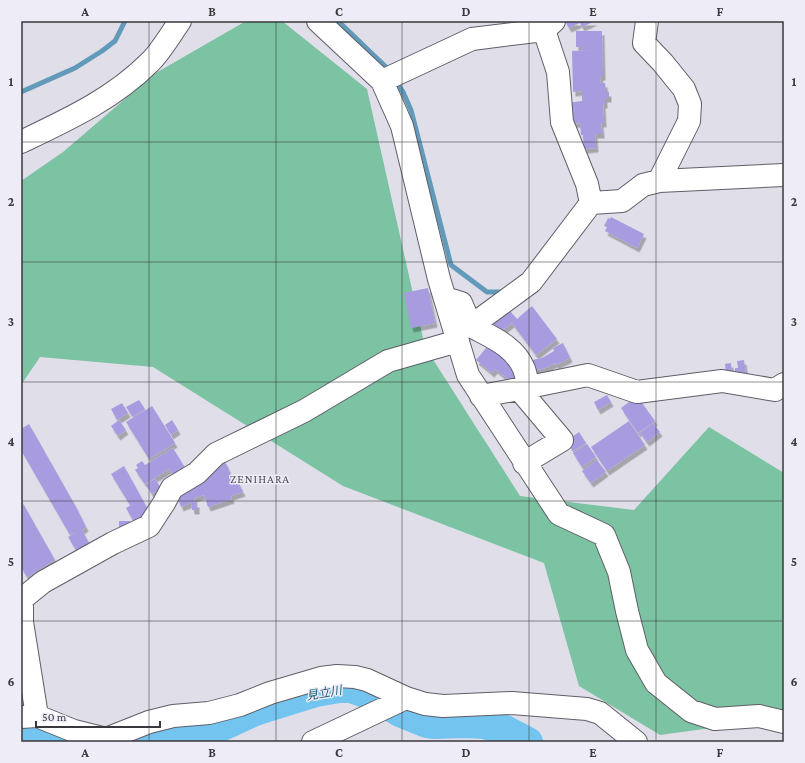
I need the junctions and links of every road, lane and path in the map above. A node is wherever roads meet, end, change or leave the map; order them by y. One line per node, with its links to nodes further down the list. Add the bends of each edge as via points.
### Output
1 (180, 21): 6 (street, via 150,63 122,87 79,115)
2 (318, 21): 5 (street)
3 (647, 21): 8 (street, via 644,43 684,89 690,104 689,121)
4 (549, 25): 5 (street, via 472,39); 9 (street, via 558,72 562,122 587,184)
5 (382, 81): 10 (street, via 402,126 445,298 461,303)
6 (21, 142)
7 (784, 175): 8 (street)
8 (659, 181): 9 (street, via 643,185 622,201)
9 (591, 203): 10 (street, via 531,282)
10 (465, 334): 12 (street, via 507,345 518,357 524,369); 13 (street, via 468,375); 16 (street, via 388,361 304,411 216,454 197,473 172,488 149,526 43,582 22,598)
11 (784, 384): 12 (street, via 775,390 722,381 637,392 588,375)
12 (524, 388): 13 (street); 14 (street, via 562,440)
13 (482, 396): 14 (street)
14 (524, 463): 17 (street, via 559,514 604,535 619,572 637,650 656,682 691,711 715,719 759,716)
15 (394, 704): 16 (street, via 367,680 337,676 321,678 209,713 173,716 149,722 106,739 74,732); 18 (street); 19 (street, via 443,706 512,703 587,709 600,713)
16 (29, 716)
17 (784, 722)
18 (313, 742)
19 (636, 742)

